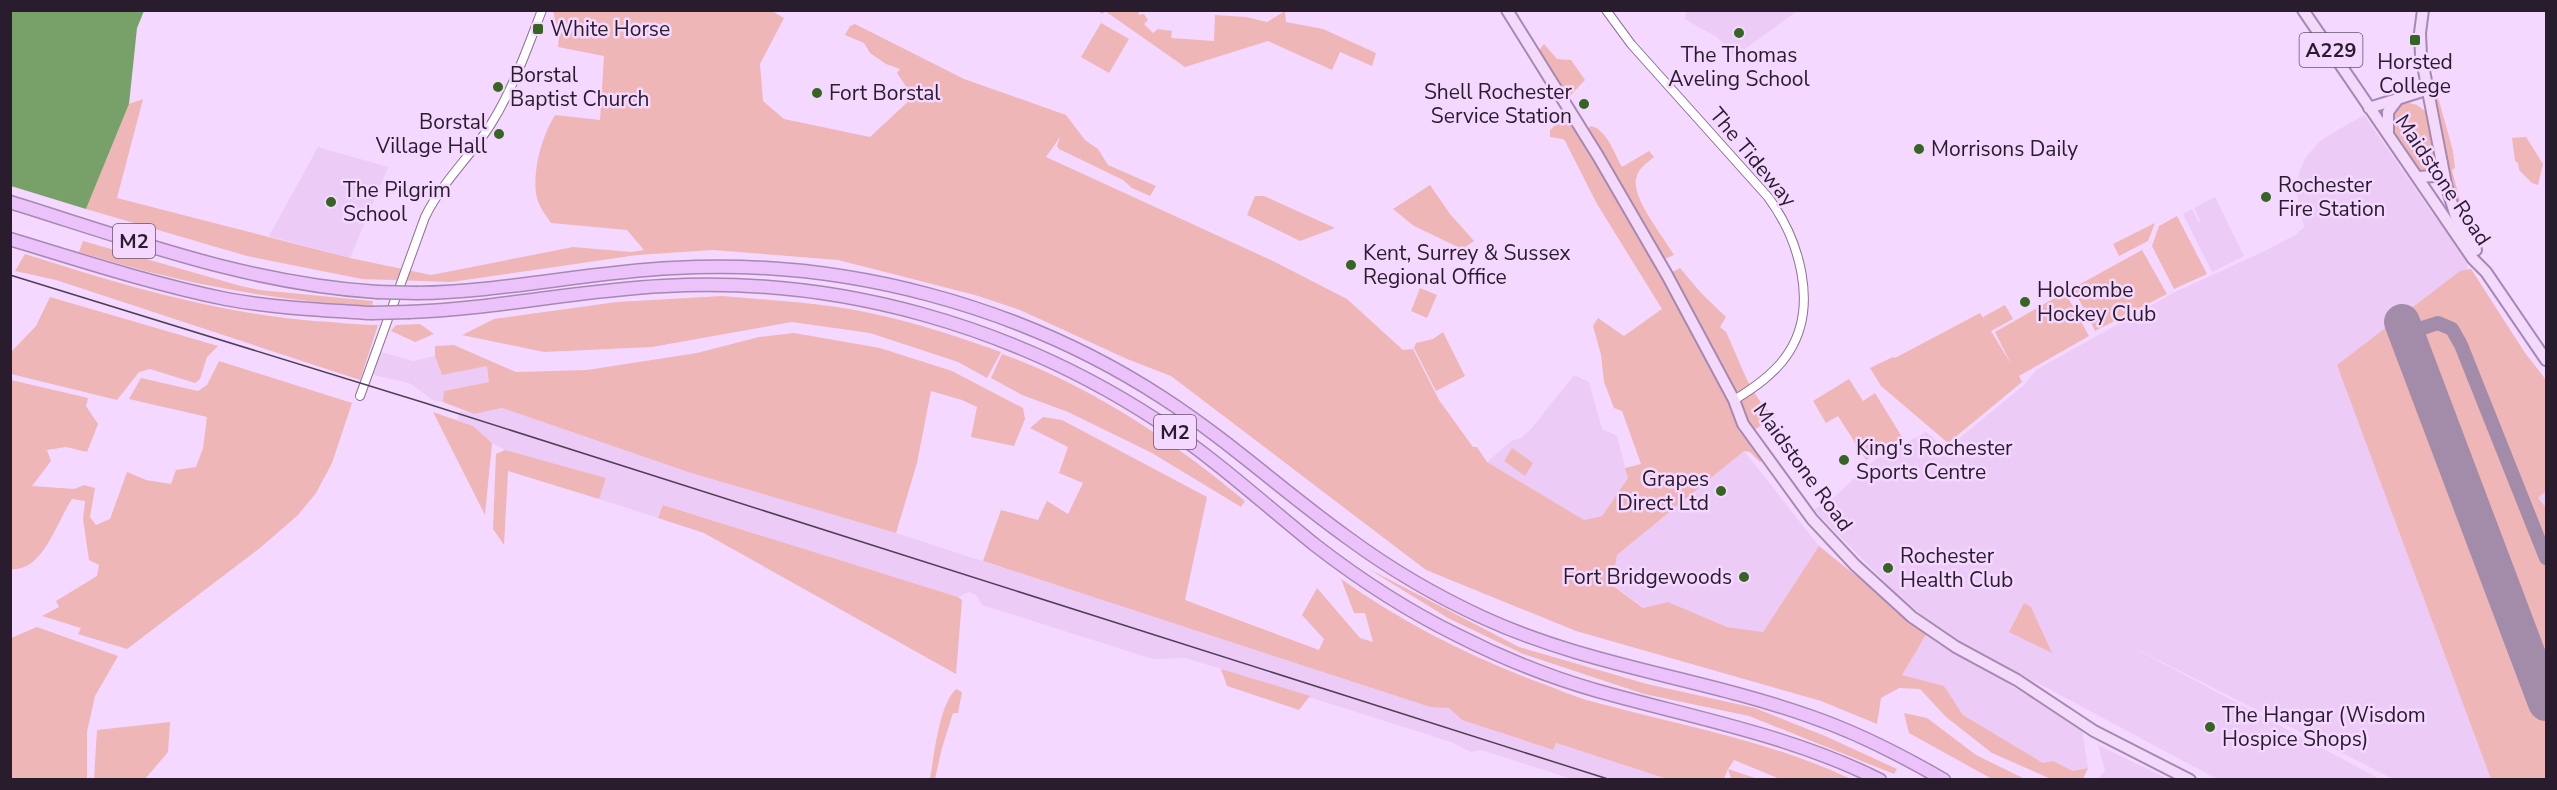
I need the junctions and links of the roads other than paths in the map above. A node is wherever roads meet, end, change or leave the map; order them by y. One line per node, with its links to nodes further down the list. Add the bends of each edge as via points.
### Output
1 (542, 10): 20 (street, via 507,96 428,211)
2 (1508, 10): 21 (main road, Maidstone Road, via 1604,165)
3 (1606, 10): 21 (street, The Tideway, via 1635,50 1768,197 1795,247 1802,280 1799,332 1779,366)
4 (2303, 10): 8 (main road, A229)
5 (2423, 10): 6 (main road, Maidstone Road, via 2420,36)
6 (2424, 70): 7 (main road, Maidstone Road); 9 (main road, via 2420,85)
7 (2429, 89): 9 (main road); 11 (main road, Maidstone Road / A229)
8 (2363, 95): 10 (main road); 12 (main road, A229)
9 (2405, 97): 10 (main road); 11 (main road); 13 (main road, via 2388,112)
10 (2385, 102): 12 (main road)
11 (2432, 107): 14 (main road, Maidstone Road / A229)
12 (2369, 108): 13 (main road, Maidstone Road / A229)
13 (2388, 132): 15 (main road, Maidstone Road / A229)
14 (2442, 163): 15 (main road, via 2434,176); 18 (main road, Maidstone Road / A229, via 2455,213)
15 (2419, 177): 18 (main road, Maidstone Road / A229, via 2473,259)
16 (10, 202): 23 (highway, M2, bridge, via 258,277 339,290 417,293 629,271 730,267 866,281 976,309 1067,345 1143,386 1221,438 1378,560 1486,619 1581,655 1806,714 1862,736)
17 (10, 238): 22 (highway, M2, bridge, via 171,287 301,309 409,312 491,306 627,288 723,285 858,299 922,314 1062,366 1141,410 1194,446 1377,590 1502,657 1569,682 1773,736)
18 (2486, 272): 19 (main road, Maidstone Road / A229)
19 (2547, 360)
20 (360, 396)
21 (1734, 400): 24 (main road, Maidstone Road, via 1743,424 1812,519 1912,617 2094,731)
22 (1880, 780)
23 (1944, 780)
24 (2190, 780)

